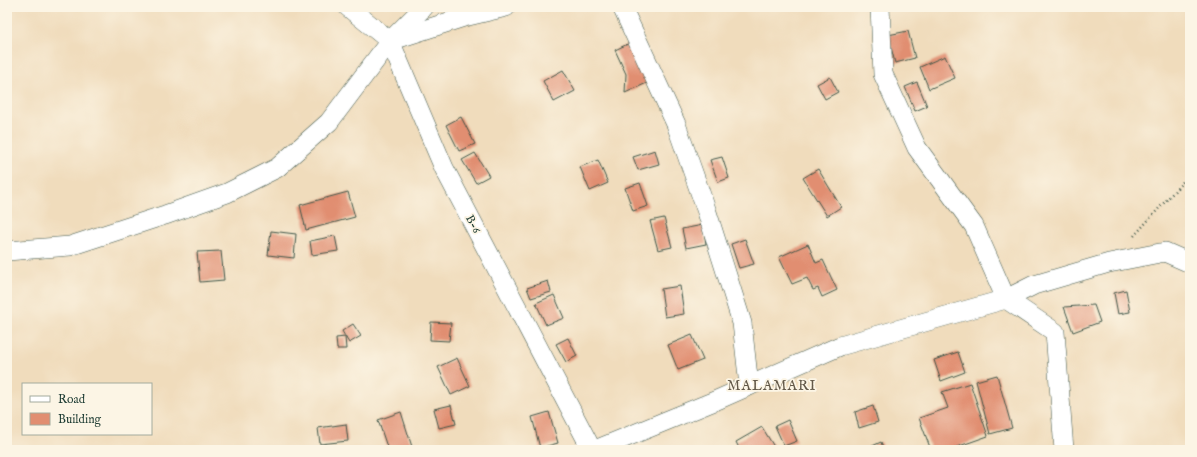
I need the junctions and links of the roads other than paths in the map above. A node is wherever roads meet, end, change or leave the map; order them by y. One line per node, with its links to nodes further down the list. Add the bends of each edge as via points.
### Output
1 (348, 7): 6 (street, B-6)
2 (424, 7): 6 (street)
3 (506, 7): 6 (street, via 464,17)
4 (622, 7): 10 (street, via 676,124 707,212 742,323)
5 (880, 7): 9 (street, via 883,74 916,148 974,226)
6 (390, 41): 7 (street, via 329,122 277,168 227,193 70,246); 11 (street, B-6, via 444,168)
7 (7, 251)
8 (1190, 263): 9 (street, via 1165,252 1109,263 1034,285)
9 (1006, 299): 10 (street, via 840,346); 12 (street, via 1055,332)
10 (749, 386): 11 (street)
11 (593, 450)
12 (1064, 450)

